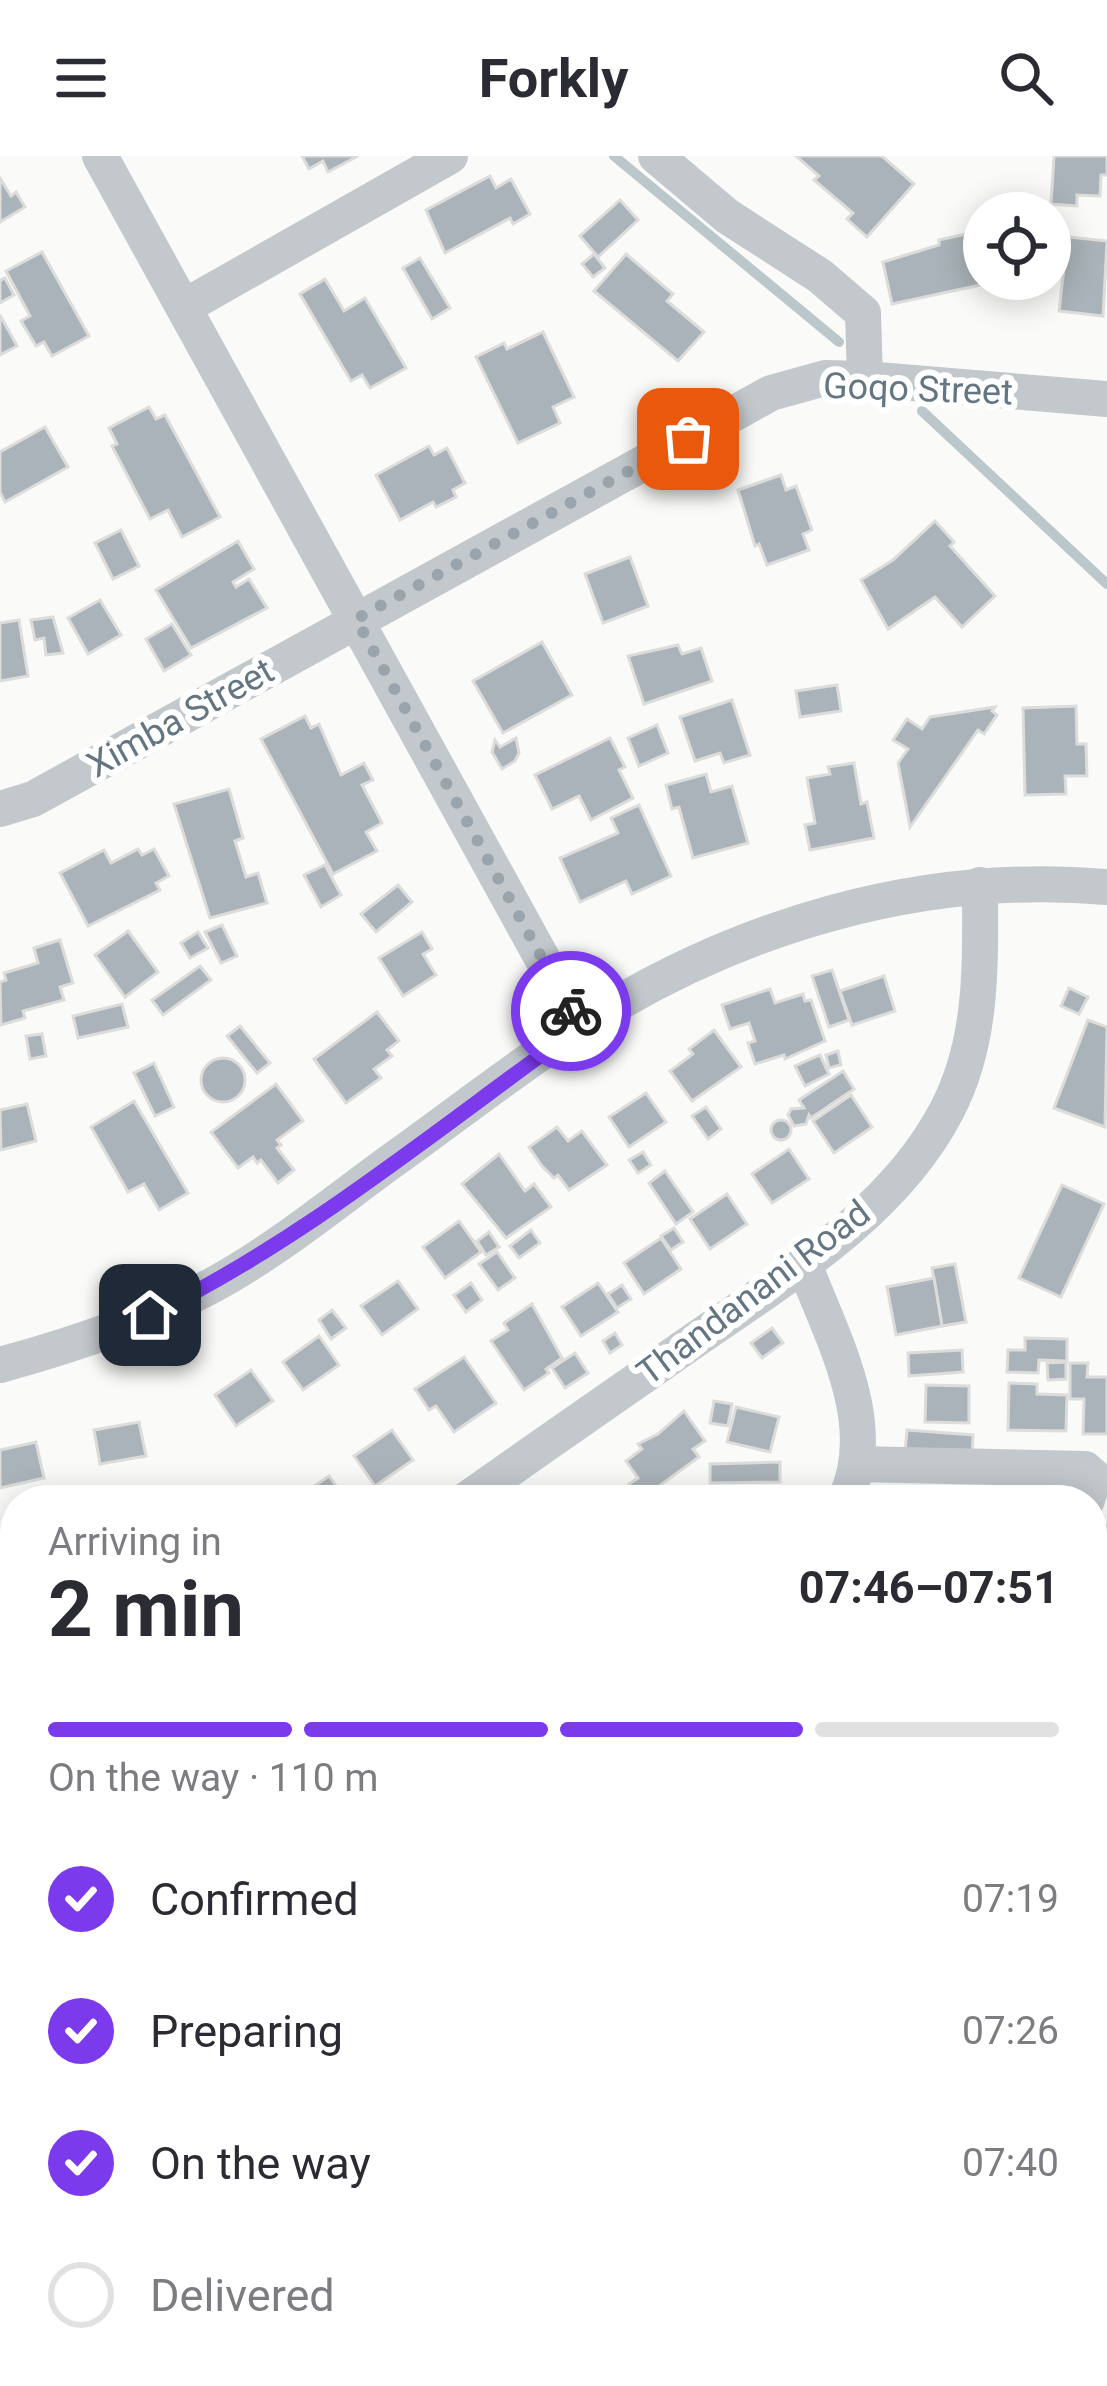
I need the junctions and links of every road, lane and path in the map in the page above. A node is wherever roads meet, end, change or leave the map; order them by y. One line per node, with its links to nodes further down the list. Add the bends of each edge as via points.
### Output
1 (100, 156): 4 (street)
2 (449, 156): 4 (street)
3 (656, 156): 5 (street, via 863,314)
4 (184, 307): 7 (street)
5 (866, 379): 6 (street, Goqo Street); 7 (street, Goqo Street, via 825,378 771,394)
6 (1107, 399)
7 (356, 619): 8 (street, Ximba Street, via 33,799); 11 (street)
8 (0, 809)
9 (980, 885): 10 (street); 11 (street, via 808,918 698,963); 12 (street, Thandanani Road, via 975,1030 948,1108 903,1173)
10 (1107, 887)
11 (580, 1027): 13 (street, via 215,1284 85,1341)
12 (804, 1264): 14 (street, via 853,1397); 15 (street, Thandanani Road)
13 (0, 1365)
14 (858, 1464): 16 (street); 17 (street, via 1085,1469)
15 (487, 1485)
16 (850, 1485)
17 (1092, 1485)

